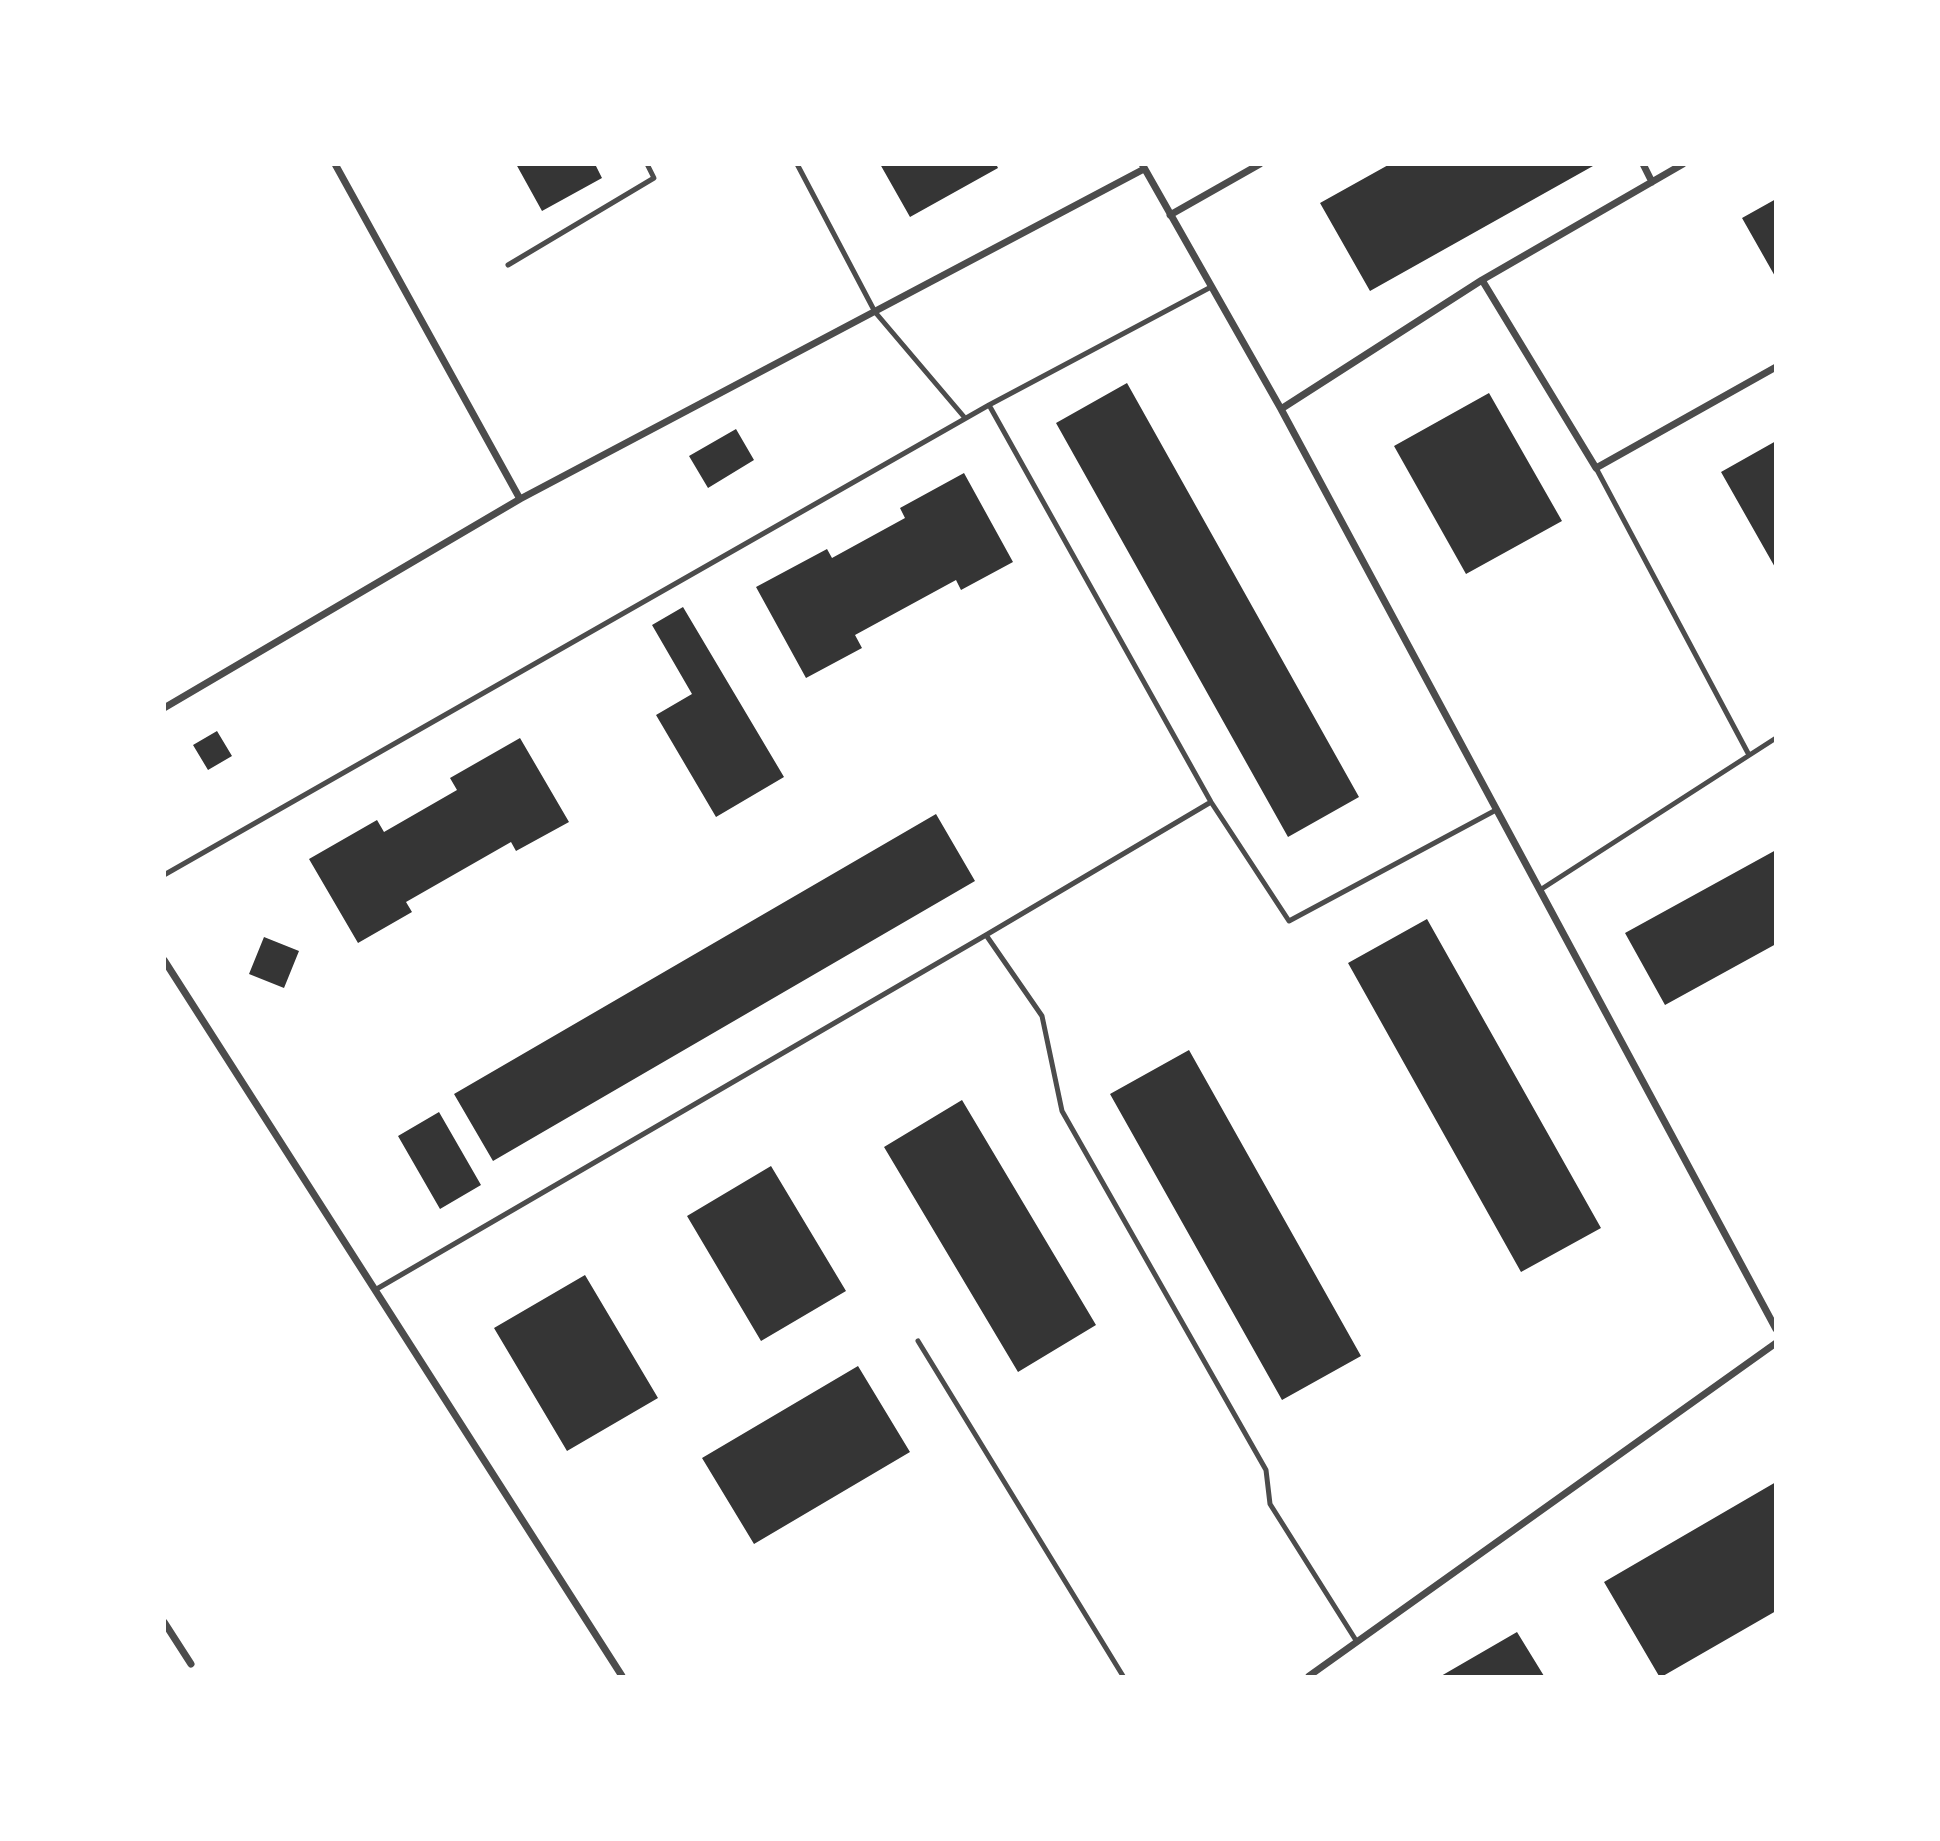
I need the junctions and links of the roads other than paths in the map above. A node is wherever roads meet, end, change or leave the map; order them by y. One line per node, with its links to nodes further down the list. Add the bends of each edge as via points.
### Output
1 (335, 164): 19 (street)
2 (647, 164): 10 (lane, via 654,178)
3 (797, 164): 13 (lane)
4 (1260, 164): 9 (street)
5 (1643, 164): 8 (street)
6 (1683, 164): 8 (street)
7 (1143, 167): 9 (street); 13 (street)
8 (1652, 182): 11 (street)
9 (1170, 215): 12 (street)
10 (508, 265)
11 (1482, 280): 16 (street); 18 (street)
12 (1211, 287): 15 (lane); 16 (street)
13 (875, 312): 17 (lane); 19 (street)
14 (1776, 367): 18 (street)
15 (989, 405): 17 (lane); 23 (lane)
16 (1281, 409): 24 (street)
17 (965, 418): 25 (lane)
18 (1597, 468): 22 (lane)
19 (520, 499): 20 (street)
20 (164, 708)
21 (1776, 738): 22 (lane)
22 (1749, 755): 26 (lane)
23 (1211, 802): 24 (lane, via 1289,921); 27 (lane)
24 (1496, 810): 26 (street)
25 (164, 876)
26 (1540, 890): 30 (street)
27 (986, 935): 29 (lane); 34 (lane, via 1042,1016 1062,1111 1266,1471 1270,1504)
28 (164, 960): 29 (street)
29 (375, 1290): 36 (street)
30 (1776, 1329)
31 (918, 1342): 37 (lane)
32 (1776, 1343): 34 (street)
33 (164, 1622): 35 (street)
34 (1357, 1642): 38 (street)
35 (191, 1664)
36 (622, 1676)
37 (1123, 1676)
38 (1309, 1676)

